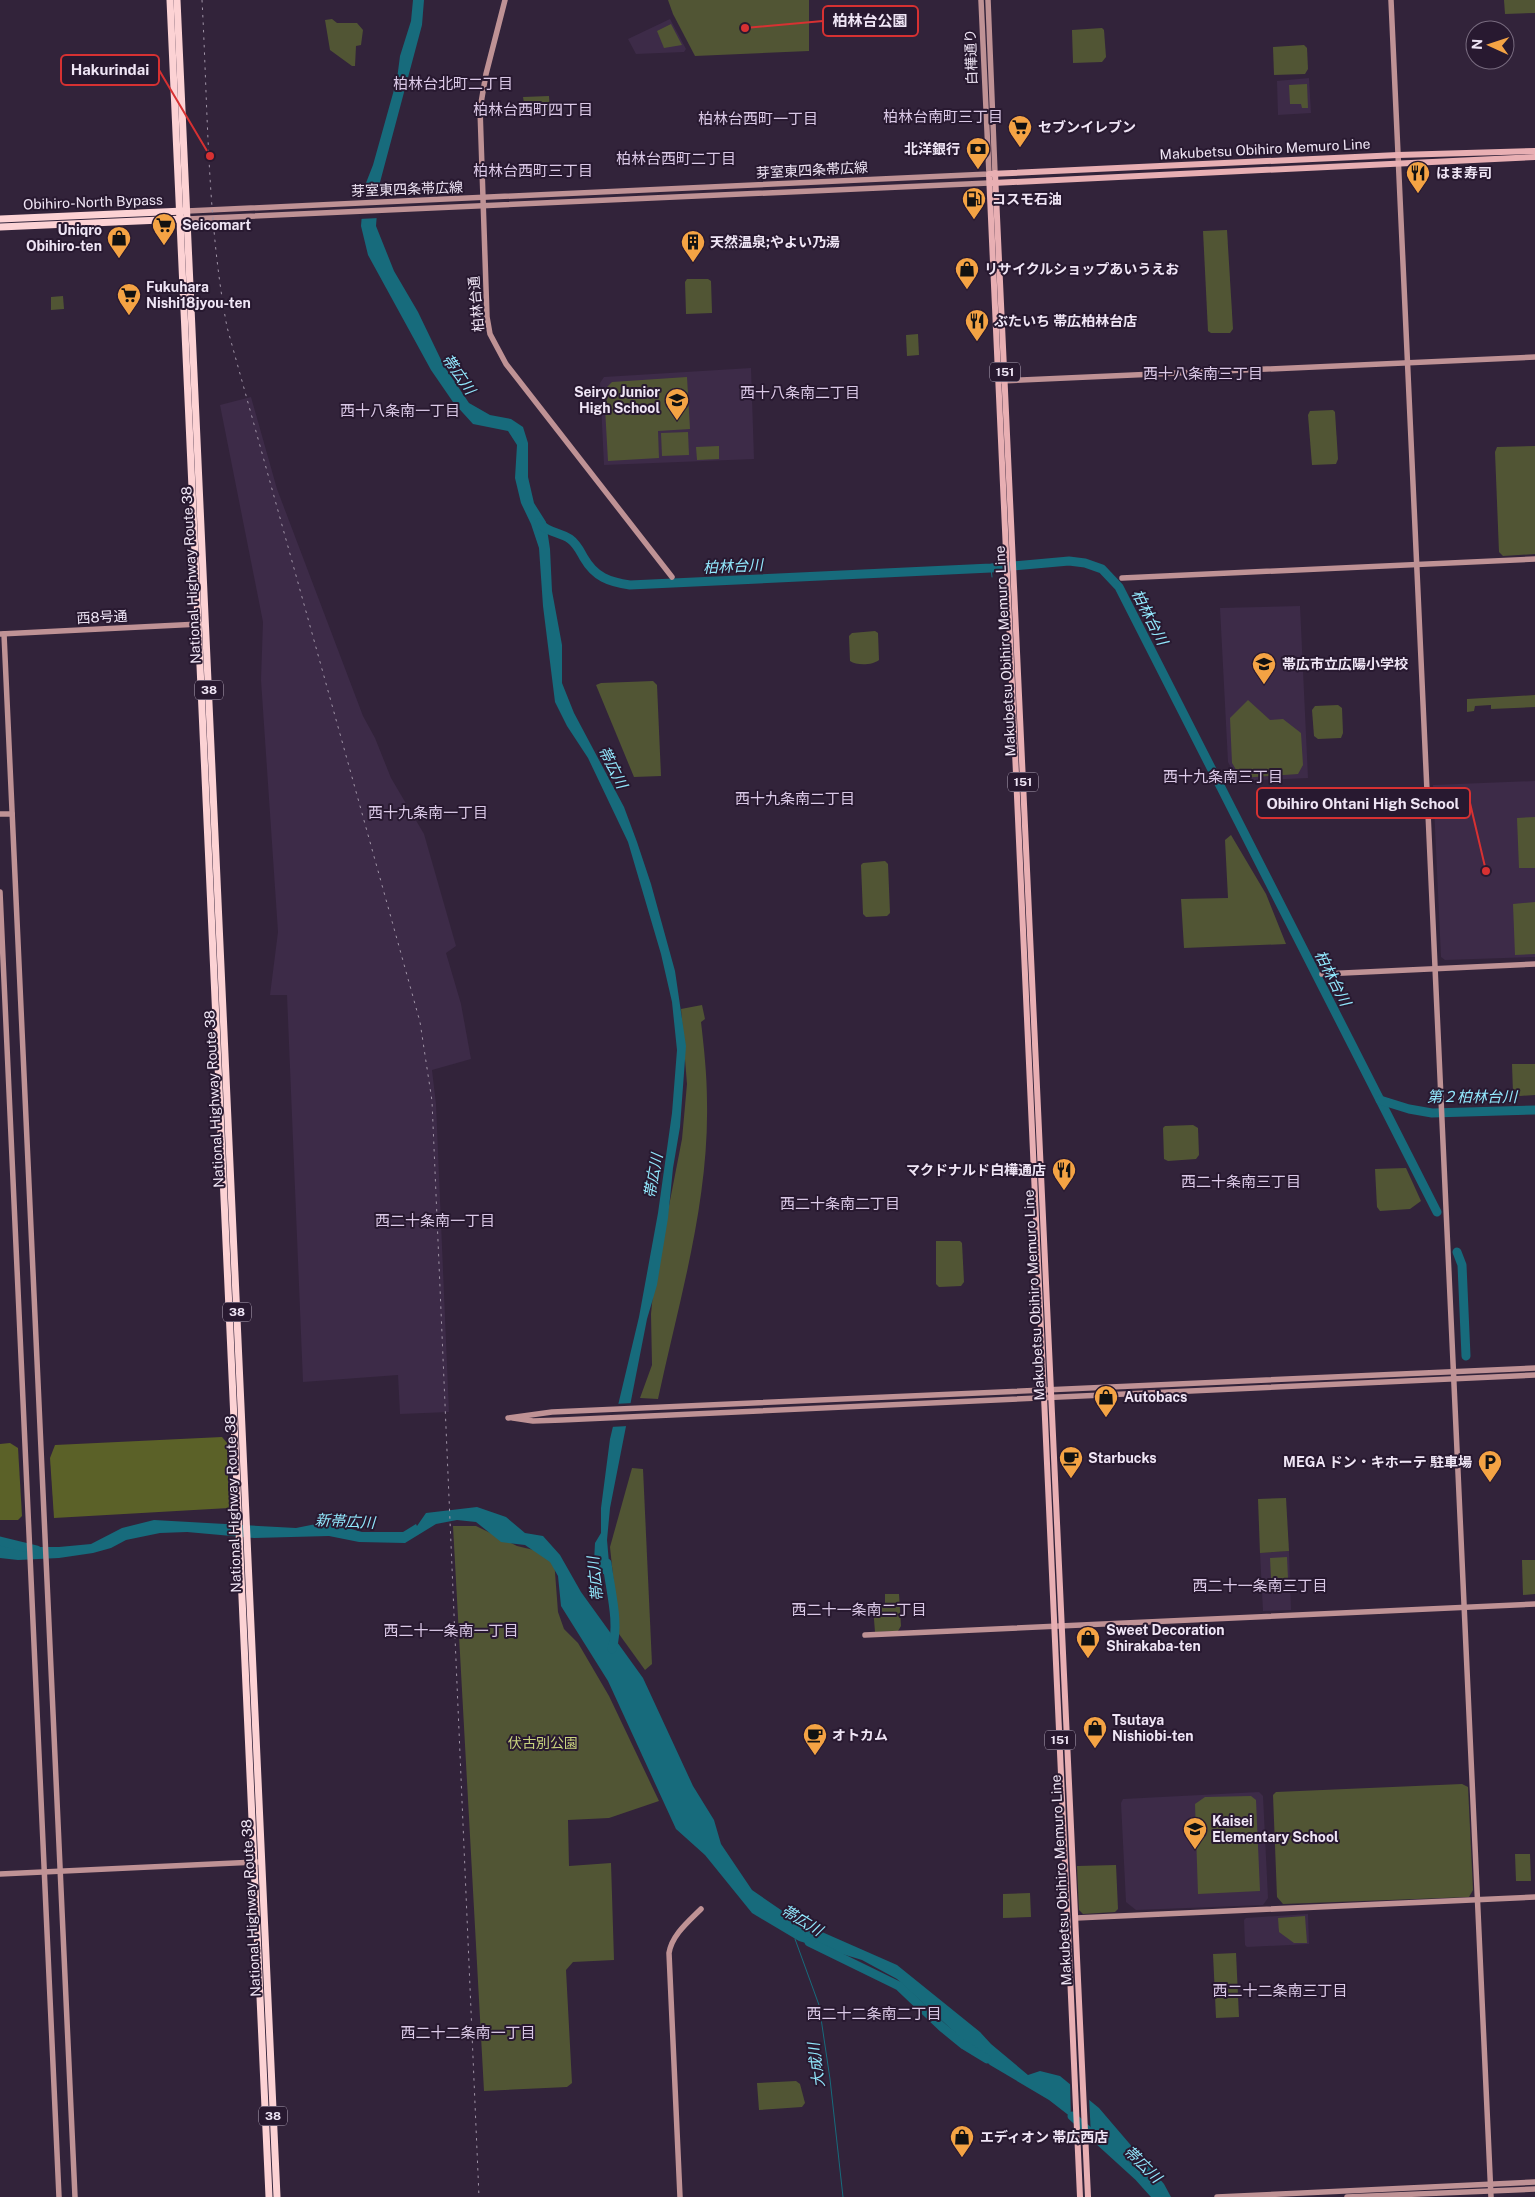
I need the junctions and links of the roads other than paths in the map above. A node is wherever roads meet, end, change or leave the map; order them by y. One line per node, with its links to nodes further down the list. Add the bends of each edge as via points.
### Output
1 (170, 0): 15 (highway, National Highway Route 38 / 38)
2 (177, 0): 15 (highway, National Highway Route 38 / 38)
3 (505, 0): 13 (street, 柏林台通, via 480,109)
4 (981, 0): 11 (street, 白樺通り)
5 (988, 0): 11 (street, 白樺通り)
6 (1391, 0): 8 (street)
7 (1535, 151): 8 (main road, Makubetsu Obihiro Memuro Line)
8 (1398, 155): 10 (street); 11 (main road, Makubetsu Obihiro Memuro Line)
9 (1535, 157): 10 (main road, Makubetsu Obihiro Memuro Line)
10 (1398, 164): 12 (main road, Makubetsu Obihiro Memuro Line); 19 (street)
11 (992, 174): 12 (main road, Makubetsu Obihiro Memuro Line / 151); 13 (street, 芽室東四条帯広線)
12 (992, 183): 14 (street, 芽室東四条帯広線); 20 (main road, Makubetsu Obihiro Memuro Line / 151)
13 (483, 198): 14 (street, 柏林台通); 15 (street, 芽室東四条帯広線)
14 (483, 205): 15 (street, 芽室東四条帯広線); 23 (street, 柏林台通, via 487,317 499,355)
15 (183, 215): 16 (highway, Obihiro-North Bypass); 17 (highway); 25 (highway, National Highway Route 38 / 38)
16 (0, 219)
17 (0, 227)
18 (1535, 358): 19 (street)
19 (1407, 363): 20 (street); 22 (street)
20 (1002, 381): 37 (main road, Makubetsu Obihiro Memuro Line / 151)
21 (1535, 560): 22 (street)
22 (1416, 565): 24 (street); 31 (street)
23 (672, 577)
24 (1122, 578)
25 (202, 624): 26 (street, 西8号通); 46 (highway, National Highway Route 38 / 38)
26 (2, 634): 28 (street)
27 (0, 814): 28 (street)
28 (12, 814): 47 (street)
29 (0, 892): 48 (street)
30 (1535, 964): 31 (street)
31 (1435, 969): 32 (street); 34 (street)
32 (1322, 974)
33 (1535, 1368): 34 (street)
34 (1453, 1372): 36 (street); 37 (street)
35 (1535, 1375): 36 (street)
36 (1453, 1379): 38 (street); 42 (street)
37 (1048, 1390): 38 (main road, Makubetsu Obihiro Memuro Line / 151); 39 (street)
38 (1048, 1398): 40 (street); 43 (main road, Makubetsu Obihiro Memuro Line / 151); 44 (main road, Makubetsu Obihiro Memuro Line / 151)
39 (561, 1412): 40 (street); 40 (street, via 521,1414 508,1418)
40 (562, 1420)
41 (1535, 1604): 42 (street)
42 (1464, 1607): 43 (street); 51 (street)
43 (1062, 1626): 44 (street); 53 (main road, Makubetsu Obihiro Memuro Line / 151)
44 (1055, 1627): 45 (street); 62 (main road, Makubetsu Obihiro Memuro Line / 151)
45 (865, 1635)
46 (258, 1862): 47 (street); 59 (highway, National Highway Route 38 / 38); 60 (highway, National Highway Route 38 / 38)
47 (60, 1871): 48 (street); 58 (street)
48 (44, 1872): 49 (street); 57 (street)
49 (0, 1874)
50 (1535, 1897): 51 (street)
51 (1477, 1900): 53 (street); 56 (street)
52 (701, 1909): 61 (street, via 676,1935 669,1953)
53 (1076, 1918): 63 (main road, Makubetsu Obihiro Memuro Line / 151)
54 (1535, 2182): 56 (street)
55 (1535, 2189): 56 (street)
56 (1490, 2191): 64 (street); 65 (street)
57 (59, 2197)
58 (75, 2197)
59 (269, 2197)
60 (277, 2197)
61 (680, 2197)
62 (1080, 2197)
63 (1088, 2197)
64 (1217, 2197)
65 (1347, 2197)

